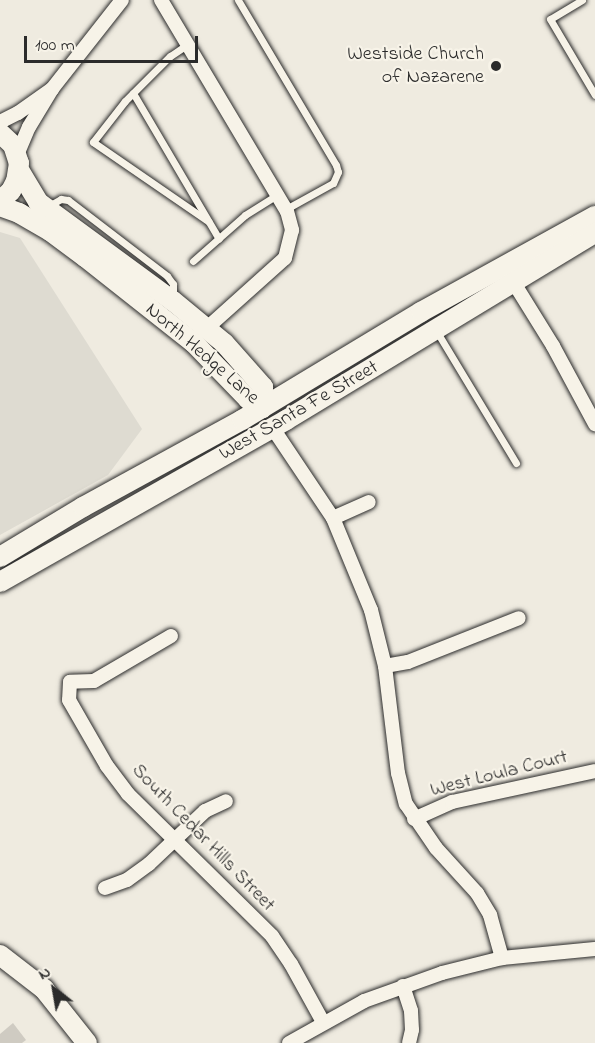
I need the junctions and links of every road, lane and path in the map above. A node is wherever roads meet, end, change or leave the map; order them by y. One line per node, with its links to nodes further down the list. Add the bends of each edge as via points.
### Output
1 (122, 0): 6 (street)
2 (161, 0): 5 (street)
3 (238, 0): 15 (lane, via 338,172 325,190)
4 (582, 0): 8 (lane, via 550,19)
5 (188, 44): 7 (lane, via 170,56); 12 (street)
6 (52, 89): 9 (street); 11 (street, via 29,127)
7 (133, 93): 17 (lane); 17 (lane, via 93,142)
8 (595, 95)
9 (0, 122)
10 (0, 133): 11 (street, North Hedge Lane, via 13,145)
11 (18, 163): 13 (street, via 11,191); 22 (street, North Hedge Lane, via 31,194 45,208)
12 (278, 194): 15 (street); 19 (lane)
13 (0, 201)
14 (0, 206): 24 (street, North Hedge Lane, via 50,231 85,257 194,343 248,399)
15 (286, 209): 22 (street, via 292,230 285,258)
16 (595, 216): 21 (street, West Santa Fe Street)
17 (208, 221): 19 (lane)
18 (595, 233): 21 (street, West Santa Fe Street)
19 (219, 238): 20 (lane)
20 (194, 261)
21 (509, 274): 23 (street, West Santa Fe Street); 24 (street, West Santa Fe Street, via 421,312); 25 (street)
22 (207, 328): 24 (street, North Hedge Lane, via 263,387)
23 (435, 330): 26 (street, West Santa Fe Street); 27 (lane)
24 (262, 408): 26 (street); 30 (street, West Santa Fe Street)
25 (595, 423)
26 (272, 428): 29 (street); 31 (street, West Santa Fe Street)
27 (516, 463)
28 (369, 502): 29 (street)
29 (333, 518): 34 (street, via 371,610)
30 (0, 557)
31 (0, 582)
32 (519, 618): 34 (street, via 408,662)
33 (171, 636): 38 (street, South Cedar Hills Street, via 94,681 70,682 69,700 128,794)
34 (385, 666): 37 (street, via 398,773)
35 (595, 771): 37 (street, West Loula Court, via 468,798)
36 (226, 801): 38 (street, via 205,811)
37 (414, 819): 42 (street, via 444,859 477,893 490,915)
38 (174, 839): 39 (street, via 127,880); 44 (street, South Cedar Hills Street, via 272,936)
39 (105, 888)
40 (595, 949): 42 (street)
41 (0, 955): 45 (street, via 45,989)
42 (502, 958): 43 (street)
43 (404, 986): 44 (street); 47 (street, via 411,1011)
44 (322, 1022): 46 (street)
45 (87, 1043)
46 (289, 1043)
47 (409, 1043)

